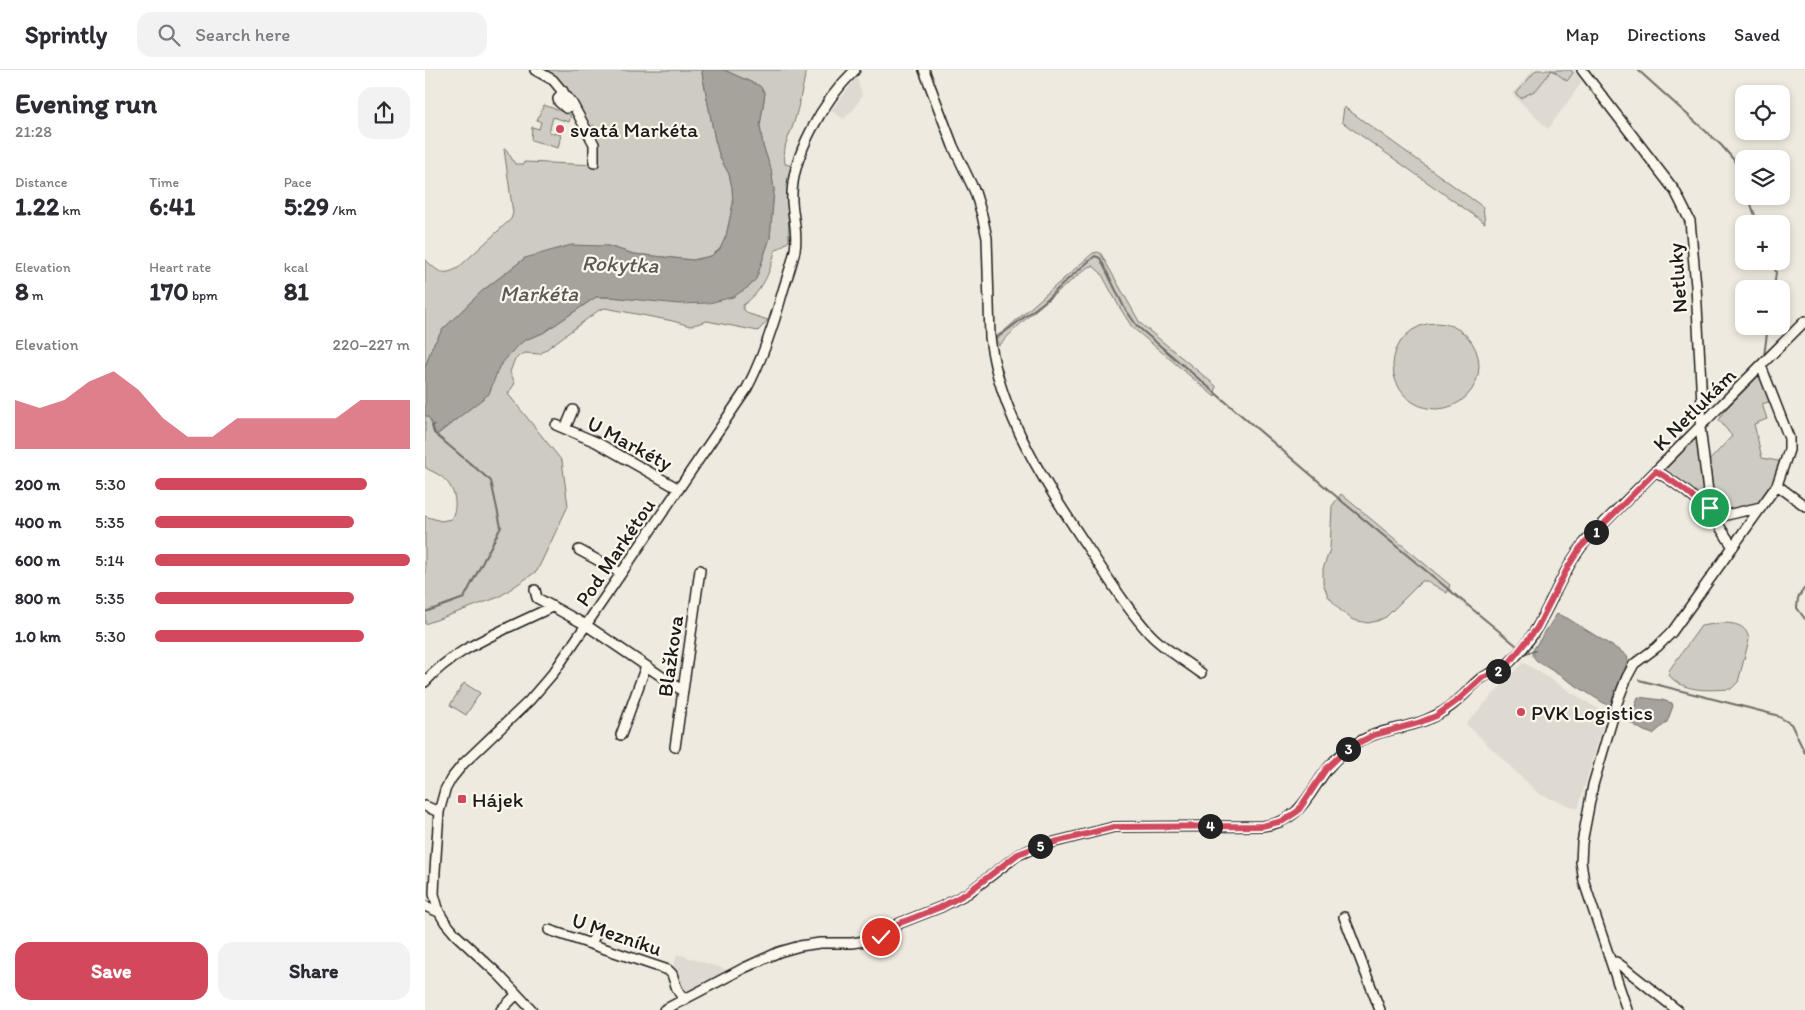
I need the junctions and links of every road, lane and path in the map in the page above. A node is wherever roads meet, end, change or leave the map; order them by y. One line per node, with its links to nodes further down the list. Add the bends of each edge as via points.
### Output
1 (535, 70): 5 (street, via 553,80 572,103 594,144)
2 (855, 70): 14 (street, Pod Markétou, via 819,117 798,163 792,201 797,230 795,250 773,327 753,376)
3 (924, 70): 26 (street, via 982,215 987,238 992,353 1011,413 1062,509 1129,607 1160,644)
4 (1582, 70): 10 (street, Netluky, via 1675,191 1690,221 1702,404)
5 (594, 163)
6 (1805, 321): 7 (street, K Netlukám)
7 (1763, 370): 10 (street, K Netlukám); 13 (street, via 1789,438 1789,450)
8 (573, 410): 11 (street, U Markéty)
9 (556, 425): 11 (street, U Markéty)
10 (1700, 427): 12 (street, K Netlukám); 17 (street, Netluky)
11 (565, 429): 14 (street, U Markéty, via 596,442)
12 (1656, 471): 17 (street, Netluky, via 1701,503); 43 (street, K Netlukám, via 1580,548 1537,628 1509,663 1482,678 1436,716 1374,735 1348,748 1326,769 1302,807 1288,818 1262,826 1114,827 1039,846 1018,854 967,893 900,923 881,937 852,943 820,943 779,952)
13 (1777, 485): 15 (street); 16 (street)
14 (679, 489): 21 (street, Pod Markétou)
15 (1805, 506)
16 (1761, 508): 17 (street); 18 (street)
17 (1714, 518): 18 (street, Netluky)
18 (1733, 547): 41 (street, via 1672,632 1634,664 1614,714 1593,785 1581,862)
19 (579, 550): 21 (street)
20 (700, 570): 28 (street, Blažkova)
21 (621, 573): 24 (street, Pod Markétou)
22 (535, 590): 23 (street, via 537,598)
23 (552, 606): 24 (street); 27 (street, via 455,655)
24 (586, 625): 25 (street); 32 (street, Pod Markétou, via 542,687 454,774)
25 (646, 666): 28 (street); 29 (street)
26 (1201, 673)
27 (425, 682)
28 (683, 691): 30 (street, Blažkova)
29 (621, 735)
30 (675, 747)
31 (425, 806): 32 (street)
32 (439, 812): 33 (street, Pod Markétou)
33 (434, 894): 34 (street); 36 (street, Pod Markétou)
34 (425, 902)
35 (425, 906): 36 (street)
36 (439, 912): 42 (street, Pod Markétou, via 455,935)
37 (1344, 917): 47 (street)
38 (598, 929): 40 (street)
39 (549, 930): 40 (street, U Mezníku)
40 (591, 944): 43 (street, U Mezníku, via 668,970)
41 (1611, 962): 48 (street); 49 (street, via 1623,967)
42 (517, 994): 44 (street); 45 (street, Pod Markétou)
43 (684, 1000): 46 (street)
44 (501, 1010)
45 (532, 1010)
46 (664, 1010)
47 (1380, 1010)
48 (1627, 1010)
49 (1677, 1010)

